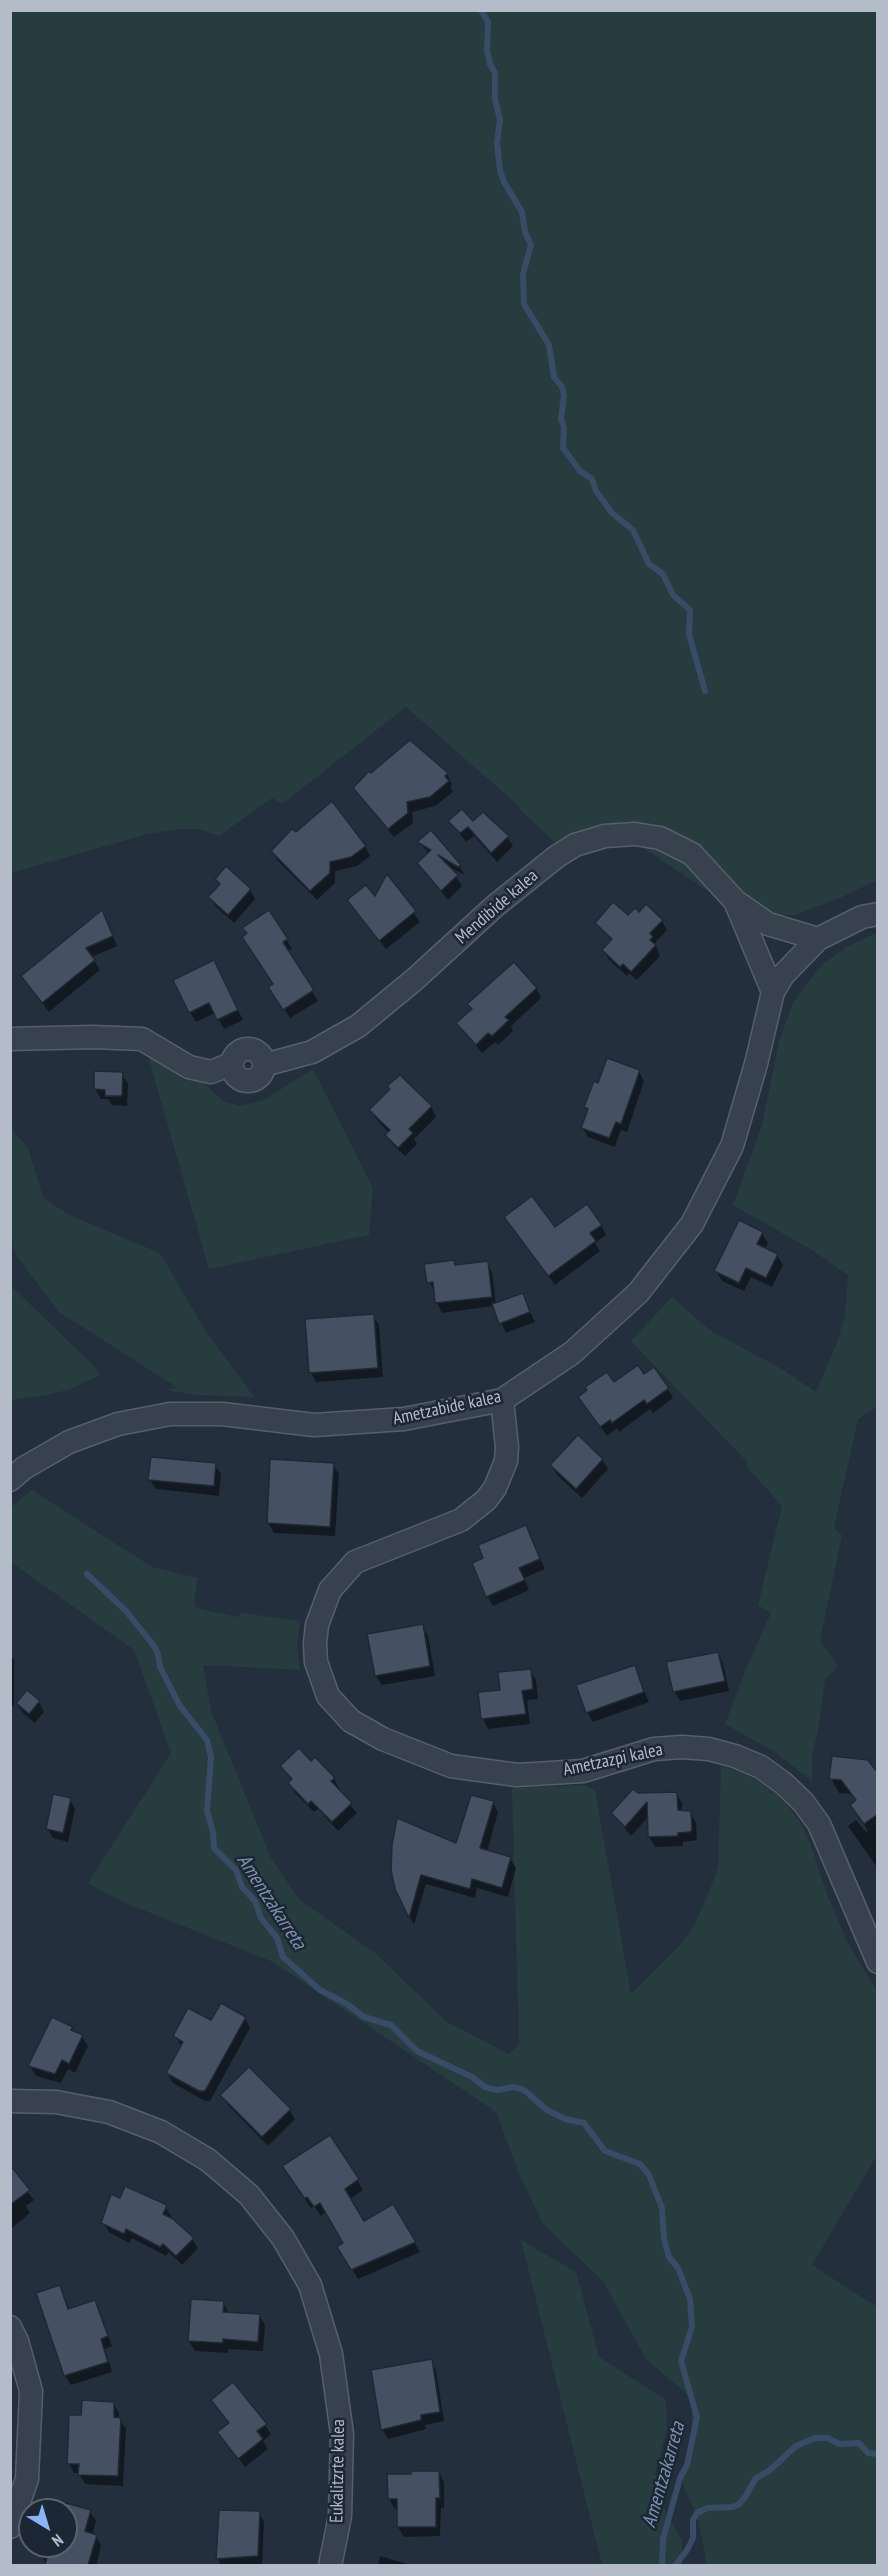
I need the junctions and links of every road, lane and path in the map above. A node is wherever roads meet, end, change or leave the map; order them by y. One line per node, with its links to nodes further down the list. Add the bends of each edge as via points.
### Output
1 (735, 901): 3 (street, via 768,924); 4 (street); 5 (street, Mendibide kalea, via 692,854 660,837 605,836 575,844 495,906 358,1026 312,1052 264,1065 260,1076 250,1081 239,1079 231,1064 211,1072 189,1067 142,1040)
2 (878, 914): 3 (street, via 862,917)
3 (818, 939): 4 (street, via 783,975)
4 (773, 992): 6 (street, Ametzabide kalea, via 732,1146 692,1224 638,1293 572,1353)
5 (10, 1039)
6 (502, 1400): 7 (street, Ametzabide kalea, via 404,1419 314,1425 222,1414 170,1414 118,1424 69,1442); 8 (street, Ametzazpi kalea, via 506,1461 486,1500 461,1520 355,1562 330,1590 315,1643 316,1662 328,1696 351,1721 382,1739 451,1766 517,1775 583,1771 654,1749 682,1747 709,1749 761,1767 803,1802 819,1824)
7 (10, 1480)
8 (878, 1962)
9 (10, 2101): 12 (street, Eukalitzrte kalea, via 56,2102 109,2112 161,2132 208,2160 241,2188 283,2238 309,2285 331,2354 342,2434 340,2516)
10 (10, 2327): 11 (street, via 31,2391 27,2479)
11 (10, 2528)
12 (330, 2565)

